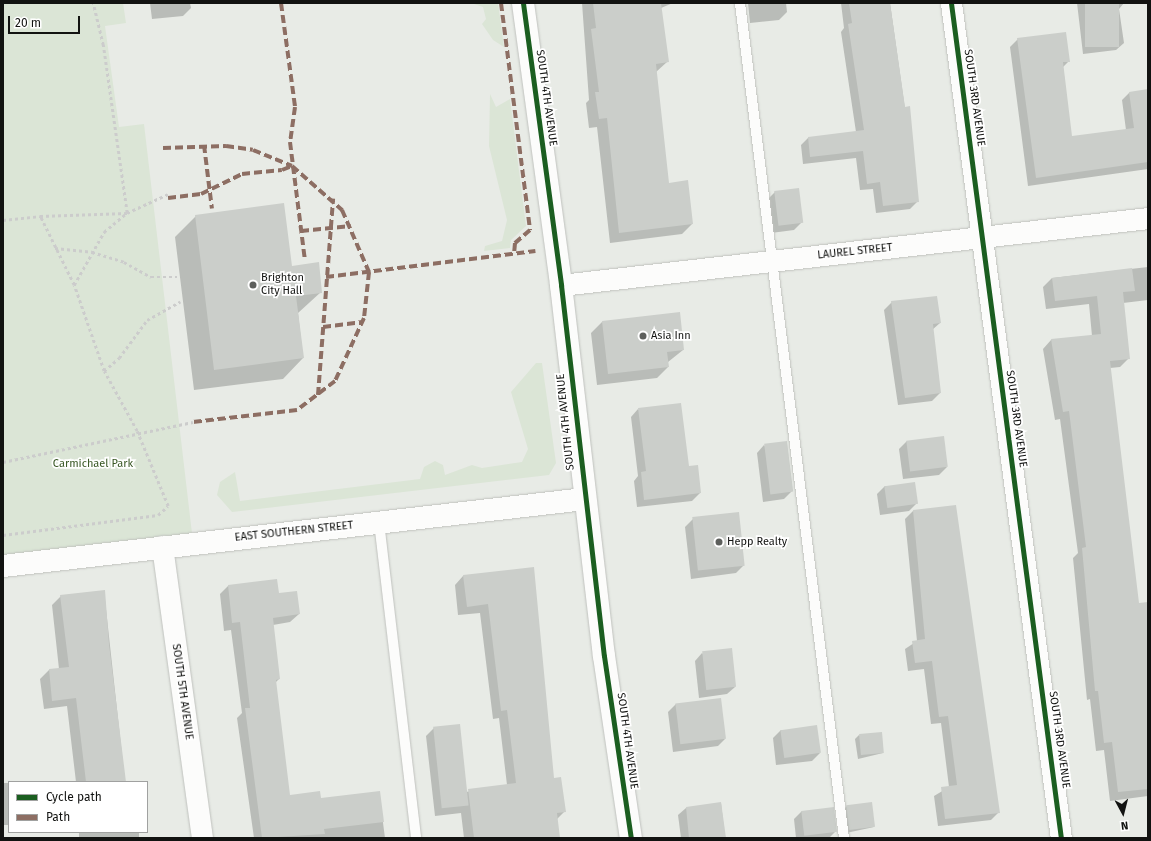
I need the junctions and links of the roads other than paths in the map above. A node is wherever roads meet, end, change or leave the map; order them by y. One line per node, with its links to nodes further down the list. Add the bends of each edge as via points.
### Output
1 (524, 3): 7 (main road, SOUTH 4TH AVENUE)
2 (740, 3): 6 (lane)
3 (951, 3): 5 (street, SOUTH 3RD AVENUE)
4 (1148, 218): 5 (street, LAUREL STREET)
5 (982, 238): 6 (street, LAUREL STREET); 16 (street, SOUTH 3RD AVENUE)
6 (771, 261): 7 (street, LAUREL STREET); 15 (lane)
7 (561, 285): 8 (main road, SOUTH 4TH AVENUE)
8 (585, 499): 9 (main road, EAST SOUTHERN STREET); 14 (main road, SOUTH 4TH AVENUE)
9 (379, 522): 10 (main road, EAST SOUTHERN STREET); 13 (lane)
10 (162, 546): 11 (main road, EAST SOUTHERN STREET); 12 (street, SOUTH 5TH AVENUE)
11 (3, 566)
12 (202, 838)
13 (416, 838)
14 (631, 838)
15 (844, 838)
16 (1062, 838)

